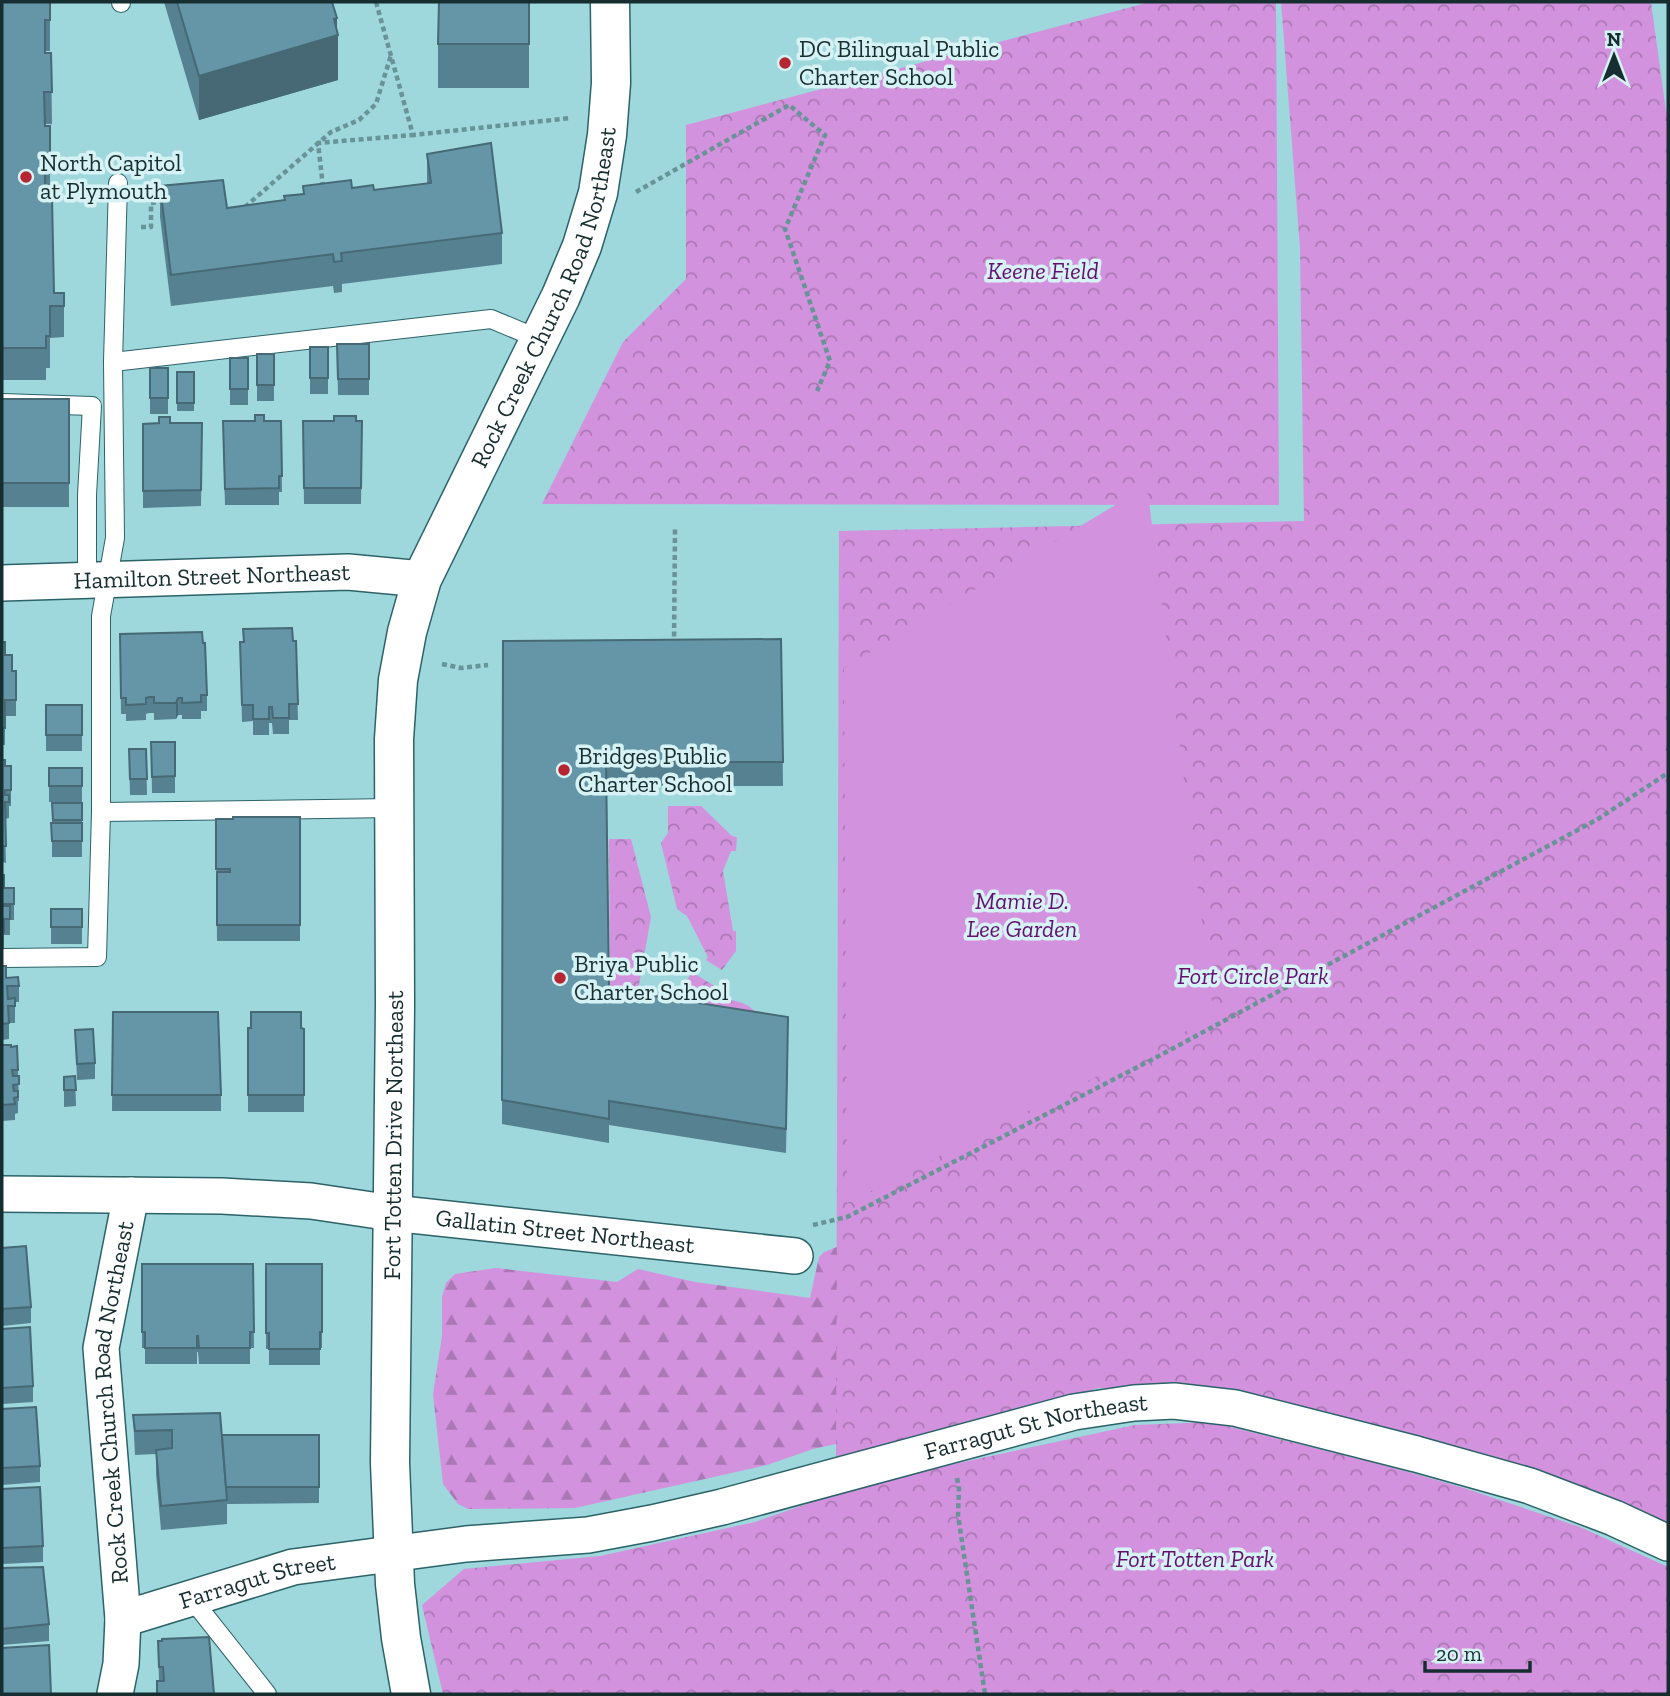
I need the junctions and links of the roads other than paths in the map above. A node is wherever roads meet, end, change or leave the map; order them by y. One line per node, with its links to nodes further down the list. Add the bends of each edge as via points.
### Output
1 (610, 2): 3 (street, Rock Creek Church Road Northeast, via 611,83 598,193 582,246)
2 (118, 183): 4 (lane)
3 (539, 339): 4 (lane, via 491,319); 6 (street, Rock Creek Church Road Northeast)
4 (113, 362): 7 (lane, via 115,538)
5 (2, 403): 7 (lane, via 92,406 87,495)
6 (422, 579): 7 (street, Hamilton Street Northeast, via 348,572); 9 (street, Fort Totten Drive Northeast, via 398,680)
7 (98, 580): 8 (street, Hamilton Street Northeast); 10 (lane)
8 (2, 583)
9 (394, 808): 10 (lane); 14 (street, Fort Totten Drive Northeast)
10 (102, 812): 11 (lane, via 97,957)
11 (2, 958)
12 (2, 1194): 13 (street, Gallatin Street Northeast)
13 (131, 1195): 14 (street, Gallatin Street Northeast, via 311,1201); 19 (street, Rock Creek Church Road Northeast, via 101,1348)
14 (392, 1213): 15 (street, Gallatin Street Northeast); 17 (street, Fort Totten Drive Northeast)
15 (795, 1256)
16 (1668, 1543): 17 (street, Farragut St Northeast, via 1590,1508 1494,1475 1254,1412 1174,1401 1074,1412 652,1523 588,1535)
17 (394, 1553): 18 (street, Farragut Street, via 293,1567); 22 (street, Fort Totten Drive Northeast)
18 (191, 1598): 19 (street, Farragut Street); 21 (lane)
19 (123, 1619): 20 (street, Rock Creek Church Road Northeast)
20 (115, 1694)
21 (267, 1694)
22 (411, 1694)

